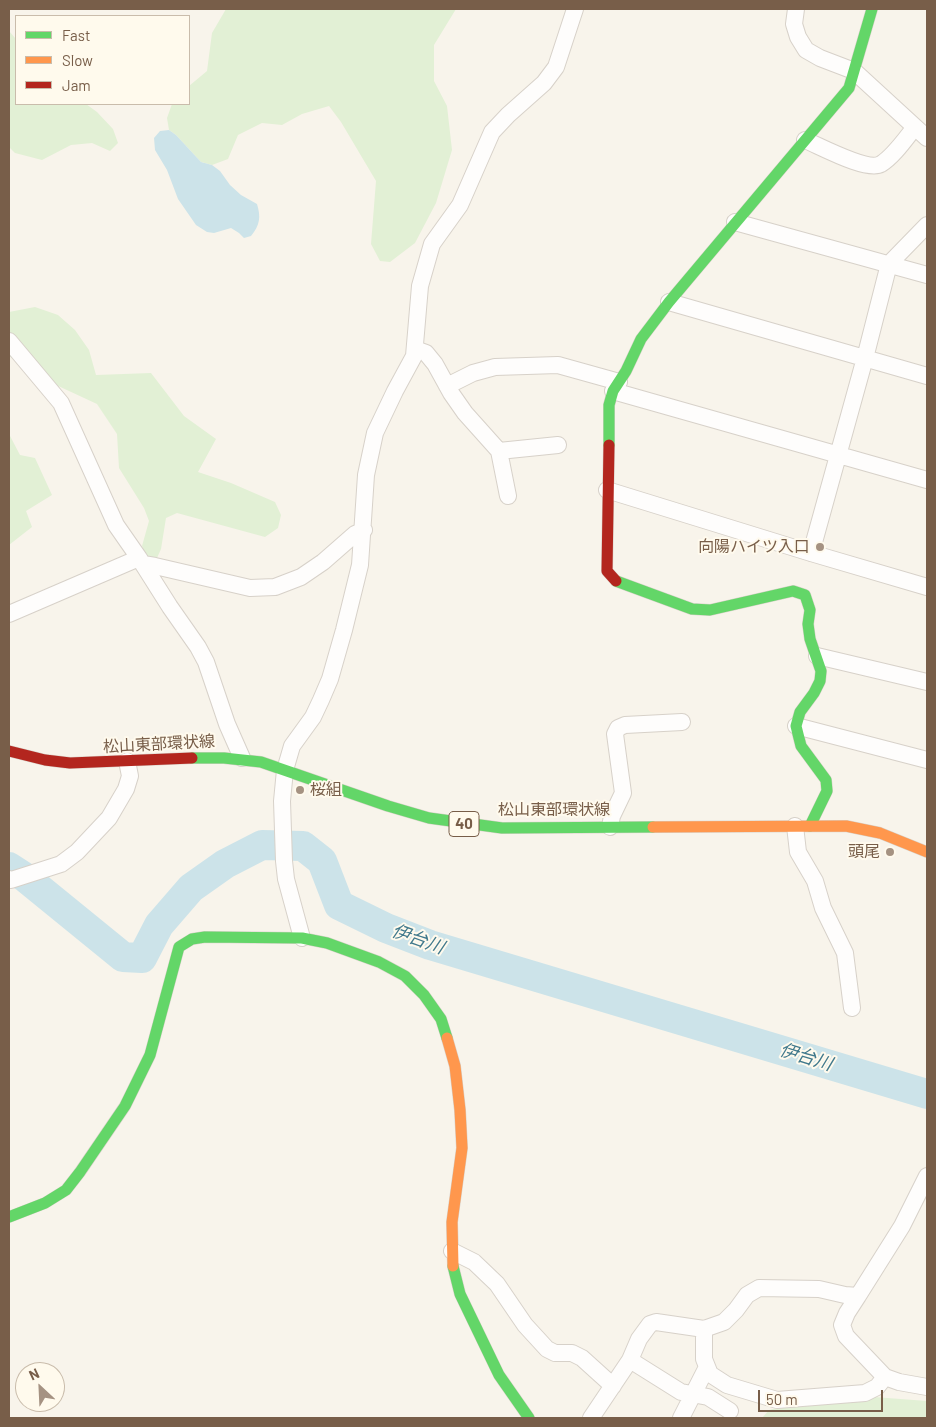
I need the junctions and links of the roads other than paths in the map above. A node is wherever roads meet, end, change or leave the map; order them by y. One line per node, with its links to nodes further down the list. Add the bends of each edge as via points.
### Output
1 (575, 9): 13 (street, via 556,67 544,83 492,132 460,205 432,244 420,286)
2 (796, 9): 4 (street, via 794,24 806,50)
3 (872, 9): 4 (street)
4 (854, 71): 5 (street); 6 (street, via 850,88)
5 (921, 132): 6 (street, via 879,165 870,166)
6 (805, 140): 7 (street)
7 (735, 222): 9 (street); 11 (street)
8 (927, 225): 9 (street)
9 (889, 264): 10 (street); 14 (street)
10 (927, 275)
11 (668, 302): 14 (street); 17 (street, via 641,339)
12 (9, 341): 26 (street, via 61,403 116,525)
13 (415, 349): 16 (street, via 426,353); 24 (street, via 375,433 366,474)
14 (865, 358): 15 (street); 20 (street)
15 (927, 376)
16 (447, 386): 17 (street, via 473,373 495,367 558,364); 19 (street, via 465,413)
17 (616, 386): 20 (street); 22 (street, via 609,405)
18 (558, 445): 19 (street)
19 (499, 451): 23 (street)
20 (838, 455): 21 (street); 25 (street)
21 (927, 480)
22 (607, 490): 25 (street); 29 (street, via 606,572 614,580 692,609 710,610 793,591 805,595 810,610 810,639)
23 (508, 496)
24 (364, 530): 26 (street, via 301,577 275,587 250,588); 37 (street, via 360,565 330,679 313,717 292,746)
25 (810, 553): 27 (street)
26 (141, 561): 28 (street); 34 (street, via 206,662)
27 (927, 587)
28 (9, 614)
29 (817, 656): 30 (street); 32 (street, via 820,681 800,712)
30 (927, 682)
31 (682, 722): 39 (street, via 618,728 615,734 623,793)
32 (796, 726): 35 (street); 38 (street, via 801,746 826,780 827,791)
33 (9, 751): 36 (street, 松山東部環状線 / 40, via 58,762)
34 (242, 758): 36 (street, 松山東部環状線 / 40, via 215,756); 37 (street, 松山東部環状線 / 40)
35 (927, 760)
36 (127, 761): 41 (street, via 130,776 126,789 109,818 77,852 61,864)
37 (285, 770): 39 (street, 松山東部環状線 / 40, via 429,818 502,828); 42 (street, via 282,801 284,861)
38 (803, 826): 39 (street, 松山東部環状線 / 40); 40 (street, 松山東部環状線 / 40, via 846,826 880,833); 43 (street, via 798,852 815,882 823,908 845,953)
39 (610, 827)
40 (927, 852)
41 (10, 880)
42 (302, 938): 45 (street, via 206,937 192,939 179,947 150,1055 125,1106 66,1190); 46 (street, via 353,951 405,976 424,995 440,1020 455,1066 462,1148 452,1222)
43 (852, 1008)
44 (927, 1176): 47 (street, via 902,1226)
45 (9, 1216)
46 (452, 1251): 52 (street, via 474,1262 497,1284 525,1325 547,1348 582,1358); 56 (street, via 460,1294 499,1375)
47 (858, 1296): 48 (street, via 819,1289 759,1288 747,1295 724,1322); 51 (street, via 842,1325 846,1336)
48 (704, 1329): 49 (street, via 656,1322 650,1324); 50 (street)
49 (630, 1360): 52 (street); 54 (street, via 681,1392)
50 (707, 1368): 51 (street, via 710,1374 727,1385 777,1400 865,1393 877,1388); 54 (street)
51 (884, 1377): 53 (street)
52 (613, 1386): 57 (street)
53 (927, 1387)
54 (692, 1394): 55 (street, via 708,1397); 58 (street)
55 (730, 1410)
56 (528, 1418)
57 (591, 1418)
58 (681, 1418)

